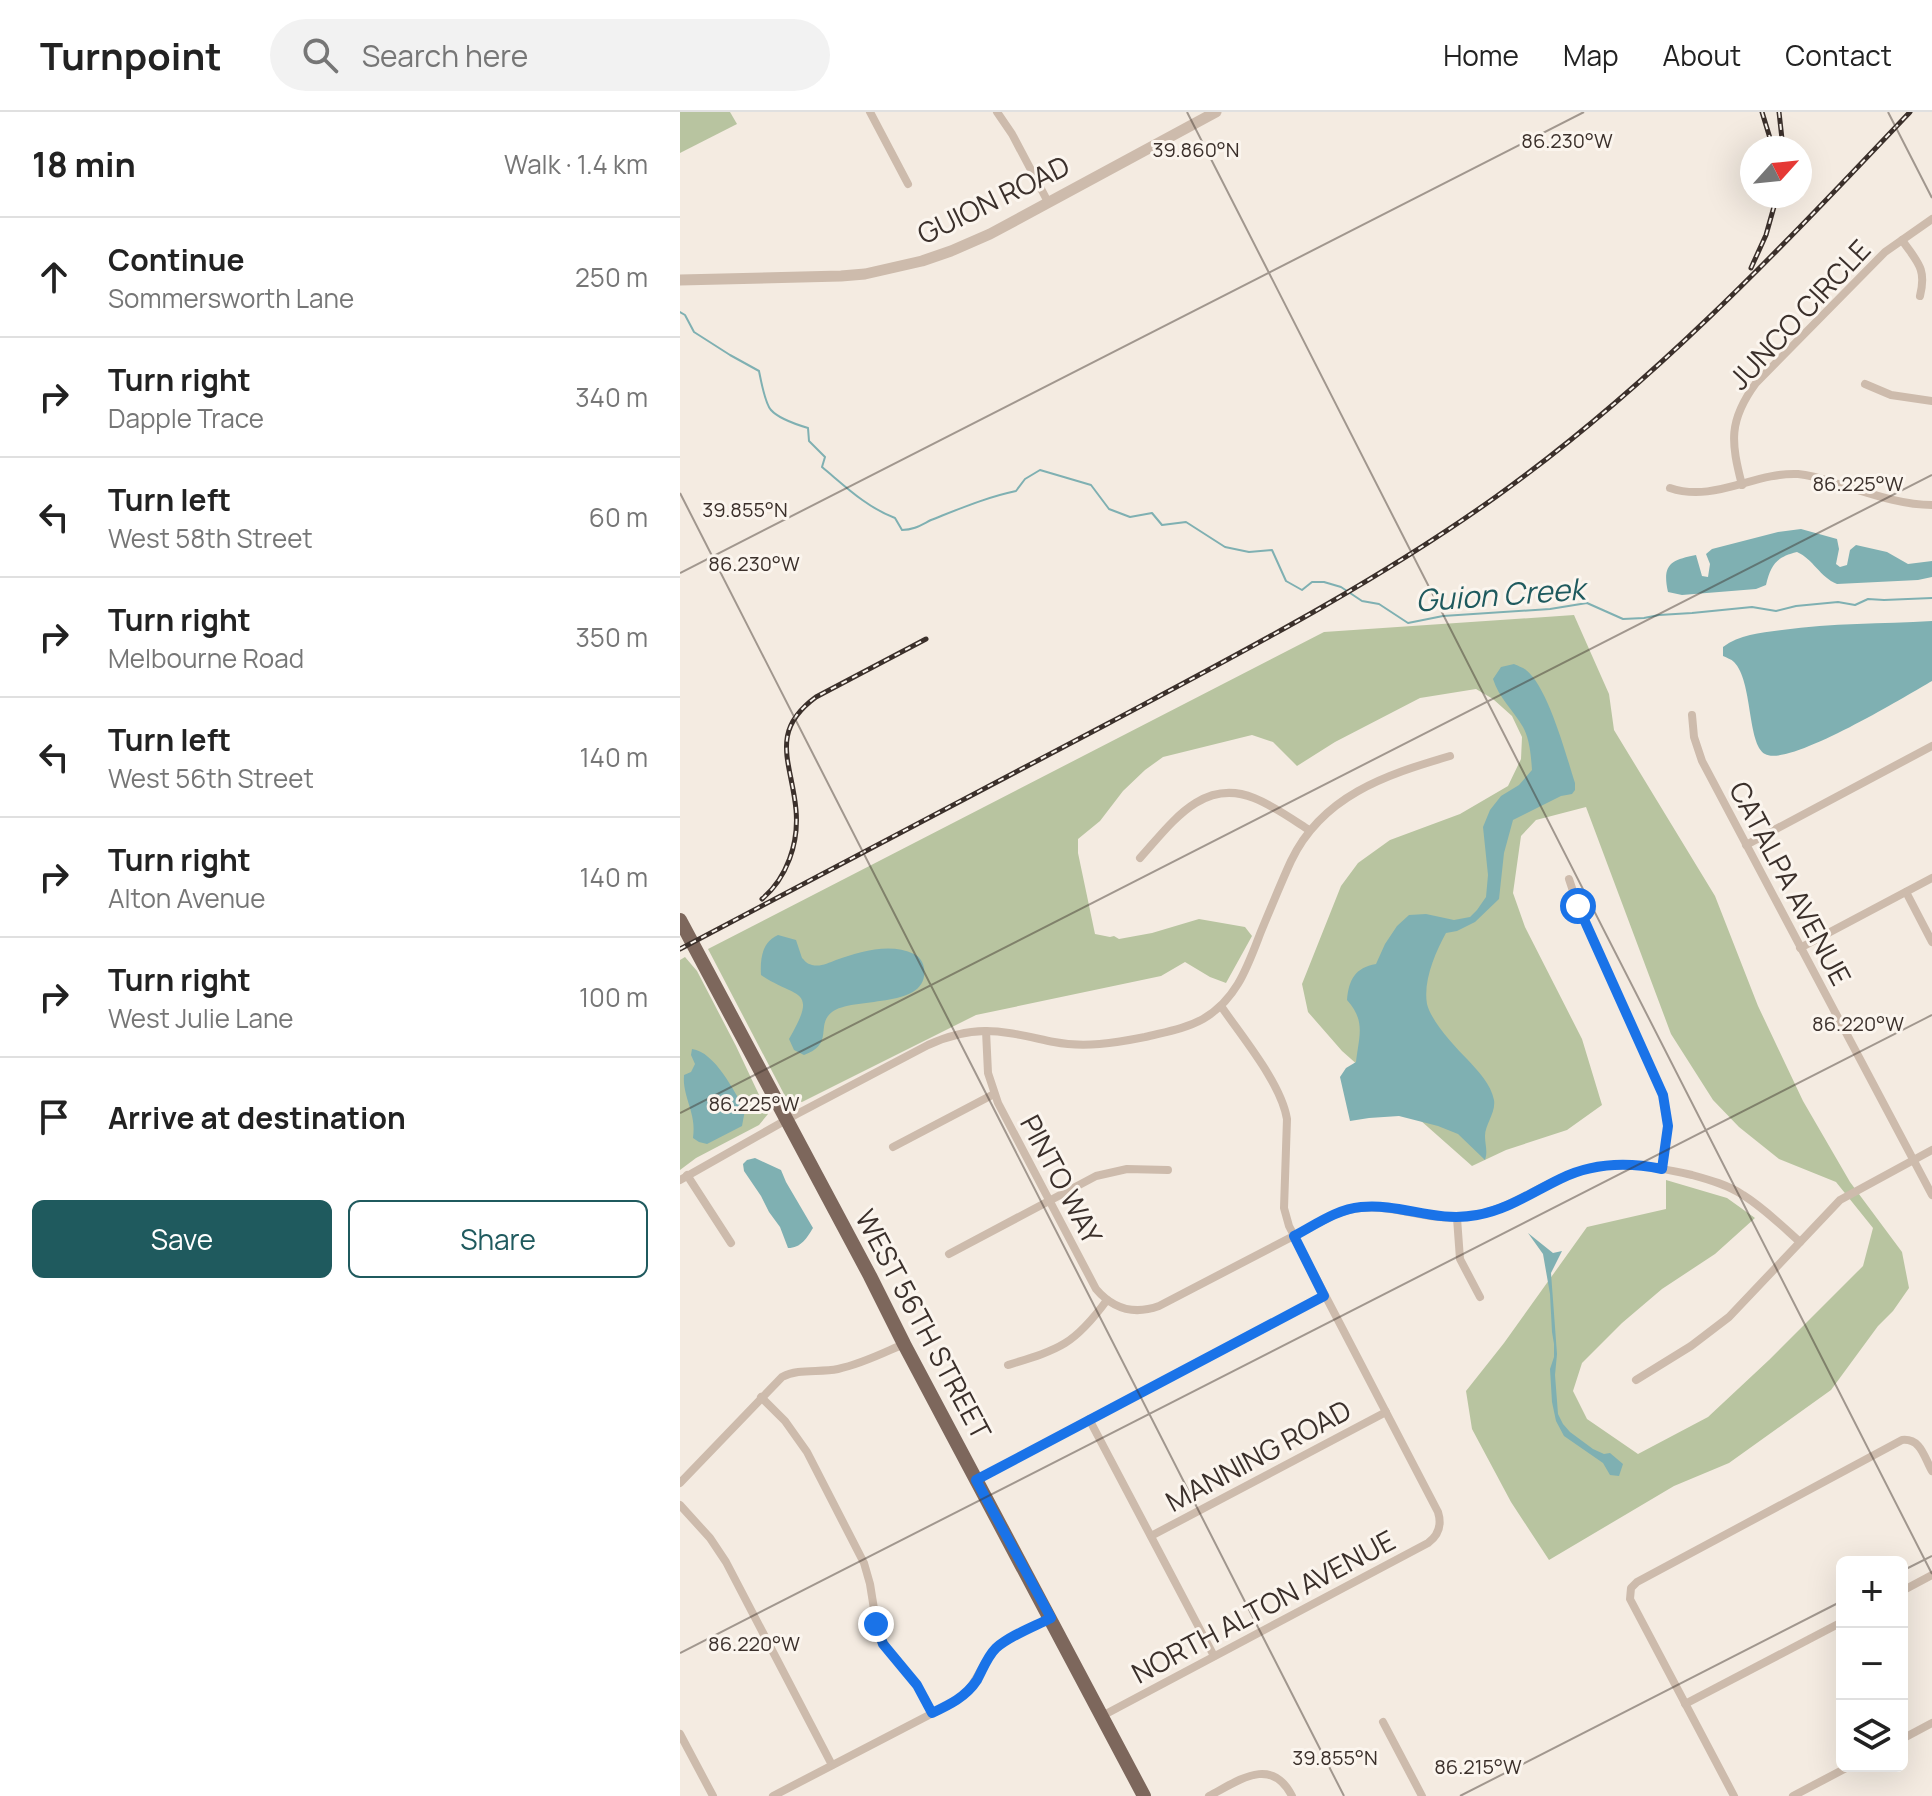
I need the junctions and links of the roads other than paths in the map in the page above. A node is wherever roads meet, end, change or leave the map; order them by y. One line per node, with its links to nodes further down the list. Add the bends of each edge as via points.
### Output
1 (870, 112): 4 (street)
2 (997, 112): 5 (street)
3 (1216, 112): 5 (street, GUION ROAD)
4 (908, 184)
5 (1048, 202): 8 (street, GUION ROAD, via 968,244 892,269 841,276)
6 (1932, 219): 7 (street)
7 (1902, 240): 9 (street, JUNCO CIRCLE, via 1923,274); 12 (street, JUNCO CIRCLE, via 1746,397 1734,434)
8 (680, 280)
9 (1920, 296)
10 (1865, 384): 11 (street, via 1891,395)
11 (1932, 401)
12 (1742, 485): 13 (street, via 1685,493); 14 (street, via 1798,474)
13 (1670, 488)
14 (1932, 505)
15 (1692, 715): 19 (street, CATALPA AVENUE, via 1702,761)
16 (1932, 746): 19 (street)
17 (1450, 756): 18 (street, via 1359,791)
18 (1309, 830): 20 (street, via 1256,799 1219,794 1187,808); 27 (street, via 1289,864 1245,972)
19 (1746, 845): 26 (street, CATALPA AVENUE)
20 (1140, 858)
21 (1932, 878): 23 (street)
22 (1569, 879): 34 (street, via 1663,1095 1668,1126)
23 (1906, 892): 25 (street); 26 (street)
24 (680, 920): 30 (main road, WEST 56TH STREET)
25 (1932, 942)
26 (1800, 948): 33 (street, CATALPA AVENUE)
27 (1221, 1006): 28 (street, via 1180,1029 1105,1044); 40 (street, via 1282,1097 1287,1119 1284,1208)
28 (986, 1031): 29 (street, PINTO WAY); 30 (street, via 935,1042)
29 (994, 1094): 31 (street); 38 (street, PINTO WAY)
30 (788, 1120): 36 (street); 47 (main road, WEST 56TH STREET)
31 (893, 1147)
32 (1932, 1150): 33 (street)
33 (1913, 1160): 37 (street, CATALPA AVENUE); 41 (street, via 1840,1200)
34 (1662, 1169): 39 (street, via 1626,1164 1585,1169 1496,1210); 41 (street, via 1735,1190)
35 (1168, 1170): 38 (street, via 1109,1172)
36 (684, 1178): 42 (street)
37 (1932, 1195)
38 (1049, 1201): 43 (street); 46 (street, PINTO WAY)
39 (1457, 1218): 40 (street, via 1361,1207); 45 (street, via 1460,1259)
40 (1294, 1236): 44 (street); 46 (street, via 1156,1308 1134,1311)
41 (1800, 1242): 49 (street, via 1723,1323)
42 (731, 1243)
43 (949, 1254)
44 (1324, 1296): 51 (street); 52 (street)
45 (1480, 1297)
46 (1107, 1300): 48 (street, via 1065,1344)
47 (904, 1344): 50 (street, via 848,1367 790,1373); 54 (main road, WEST 56TH STREET)
48 (1008, 1365)
49 (1636, 1380)
50 (761, 1397): 55 (street); 64 (street, via 807,1452 864,1563 878,1634)
51 (1386, 1412): 57 (street, MANNING ROAD); 62 (street, NORTH ALTON AVENUE, via 1438,1512 1435,1537)
52 (1089, 1419): 54 (street); 57 (street)
53 (1932, 1471): 63 (street, via 1918,1444 1901,1440 1633,1585 1630,1599)
54 (976, 1480): 60 (main road, WEST 56TH STREET)
55 (680, 1483)
56 (680, 1505): 70 (street, via 726,1562)
57 (1151, 1536): 62 (street)
58 (1932, 1575): 59 (street)
59 (1908, 1588)
60 (1051, 1618): 64 (street, via 1000,1645 968,1691); 65 (main road, WEST 56TH STREET)
61 (1836, 1625): 63 (street)
62 (1214, 1656): 65 (street, NORTH ALTON AVENUE)
63 (1685, 1704): 78 (street)
64 (932, 1713): 70 (street)
65 (1102, 1716): 74 (main road, WEST 56TH STREET)
66 (1383, 1722): 77 (street)
67 (1932, 1723): 69 (street)
68 (680, 1734): 72 (street)
69 (1908, 1736)
70 (832, 1765): 73 (street)
71 (1839, 1772): 79 (street)
72 (713, 1796)
73 (773, 1796)
74 (1144, 1796)
75 (1209, 1796): 76 (street, via 1261,1773 1286,1785)
76 (1292, 1796)
77 (1422, 1796)
78 (1734, 1796)
79 (1793, 1796)

